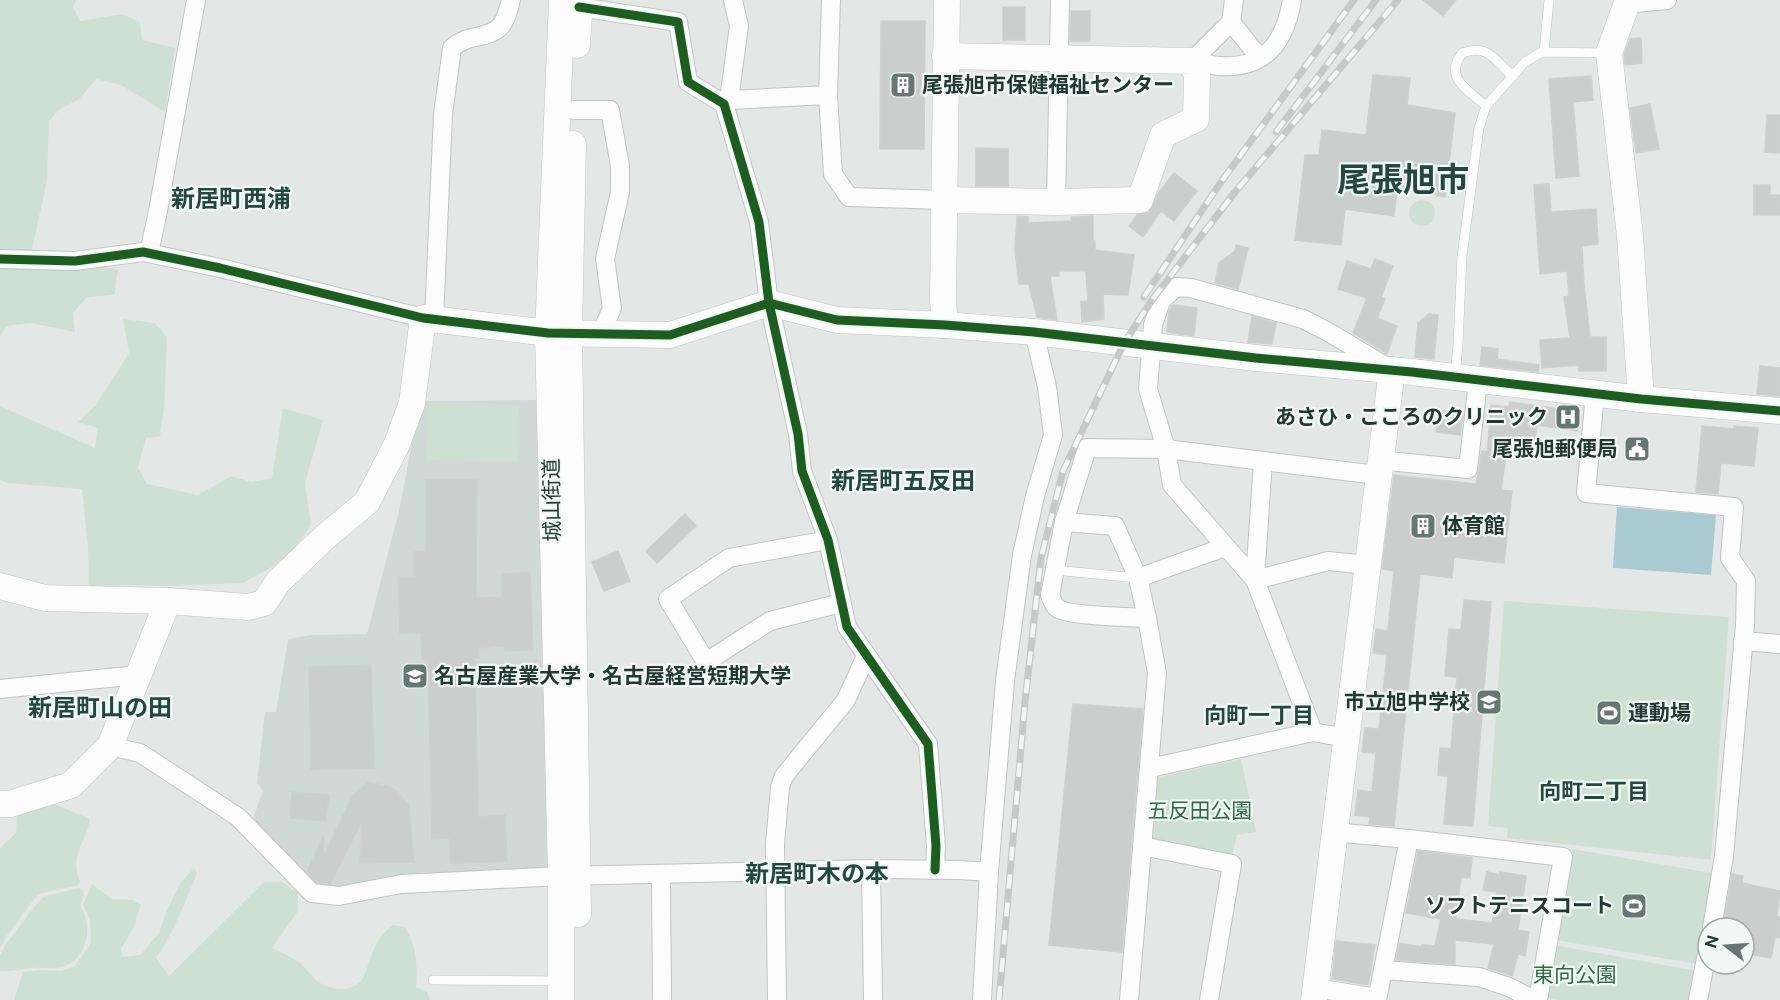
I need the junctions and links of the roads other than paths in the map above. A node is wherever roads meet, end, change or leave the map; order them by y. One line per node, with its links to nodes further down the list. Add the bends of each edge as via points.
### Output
1 (196, 0): 27 (street)
2 (511, 0): 30 (street, via 505,20 496,30 462,40 452,48 443,114)
3 (733, 0): 22 (street, via 739,26)
4 (831, 0): 21 (street)
5 (946, 0): 16 (street)
6 (1060, 0): 17 (street)
7 (1234, 0): 13 (street)
8 (1292, 0): 18 (street, via 1277,44)
9 (1549, 0): 14 (lane)
10 (1667, 0): 12 (street)
11 (573, 2): 22 (street, via 678,22 688,82); 24 (street, 城山街道); 33 (street, 城山街道)
12 (1627, 2): 15 (street)
13 (1231, 22): 18 (street); 19 (street)
14 (1544, 52): 15 (lane); 20 (lane, via 1524,62)
15 (1609, 53): 39 (street, via 1630,236)
16 (945, 56): 17 (street); 25 (street)
17 (1057, 57): 19 (street); 26 (street)
18 (1259, 57): 19 (street, via 1251,64 1220,66)
19 (1192, 61): 26 (street, via 1197,76 1196,119 1163,135 1140,200)
20 (1513, 76): 23 (lane); 23 (lane, via 1486,51 1462,53 1455,75)
21 (828, 95): 22 (street); 25 (street, via 833,174 849,197)
22 (727, 102): 29 (street, via 759,222)
23 (1486, 106): 37 (lane, via 1479,128 1462,256 1458,345)
24 (574, 110): 33 (street, 城山街道); 34 (street, via 609,110 620,166 620,192 605,259 612,308)
25 (944, 200): 26 (street); 31 (street)
26 (1056, 202)
27 (149, 253): 28 (street, via 75,261); 30 (street)
28 (0, 259)
29 (769, 303): 31 (street, via 837,320); 34 (street, via 670,334); 45 (street, via 798,434 802,471)
30 (428, 319): 33 (street); 52 (street, via 412,403 397,444 367,502 278,582 264,603 249,607)
31 (945, 325): 32 (street)
32 (1034, 332): 35 (street); 71 (street, via 1053,435 1022,555 1005,681)
33 (559, 333): 34 (street); 73 (street, 城山街道)
34 (601, 334)
35 (1150, 345): 36 (street); 36 (street, via 1161,301 1176,287 1191,288 1303,318); 41 (street, via 1148,389)
36 (1392, 370): 37 (street); 43 (street)
37 (1466, 379): 38 (street); 43 (street, via 1468,469)
38 (1595, 393): 39 (street); 55 (street, via 1586,493 1734,507 1730,558 1746,581)
39 (1641, 399): 40 (street)
40 (1780, 411)
41 (1166, 449): 42 (street); 44 (street, via 1087,448); 46 (street, via 1173,485)
42 (1263, 461): 43 (street); 50 (street)
43 (1378, 468): 47 (street)
44 (1064, 522): 48 (street); 49 (street, via 1115,526)
45 (828, 540): 53 (street); 53 (street, via 729,558 668,599 706,662 770,621)
46 (1226, 547): 49 (street); 50 (street)
47 (1366, 565): 50 (street, via 1328,561); 61 (street)
48 (1054, 570): 49 (lane); 54 (street, via 1050,595 1062,610)
49 (1138, 578): 54 (street)
50 (1255, 580): 60 (street)
51 (0, 586): 52 (street, via 45,598)
52 (168, 601): 58 (street)
53 (841, 603): 57 (street, via 846,627)
54 (1148, 618): 63 (street, via 1157,673)
55 (1743, 641): 56 (street); 74 (street, via 1724,856)
56 (1780, 644)
57 (866, 656): 69 (street, via 928,744); 70 (street, via 846,699 784,776)
58 (138, 675): 59 (street); 62 (street)
59 (0, 689)
60 (1313, 732): 61 (street); 63 (street)
61 (1346, 738): 65 (street)
62 (110, 746): 64 (street, via 71,785); 73 (street, via 140,753 238,816 312,893 339,896 401,884)
63 (1150, 768): 67 (street)
64 (0, 804)
65 (1333, 832): 66 (street); 79 (street)
66 (1409, 839): 75 (street); 87 (street, via 1563,857)
67 (1142, 846): 85 (street); 86 (street, via 1232,864)
68 (871, 869): 69 (street); 70 (street); 83 (street)
69 (935, 870): 71 (street)
70 (775, 872): 72 (street); 82 (street)
71 (989, 872): 84 (street)
72 (661, 875): 73 (street); 81 (street)
73 (570, 876): 78 (street, 城山街道)
74 (1714, 916)
75 (1383, 970): 80 (street); 87 (street, via 1479,977)
76 (1703, 976): 88 (street)
77 (433, 980): 78 (lane)
78 (566, 994)
79 (1315, 994): 80 (street)
80 (1377, 999)
81 (662, 1000)
82 (777, 1000)
83 (873, 1000)
84 (982, 1000)
85 (1130, 1000)
86 (1209, 1000)
87 (1536, 1000)
88 (1698, 1000)

